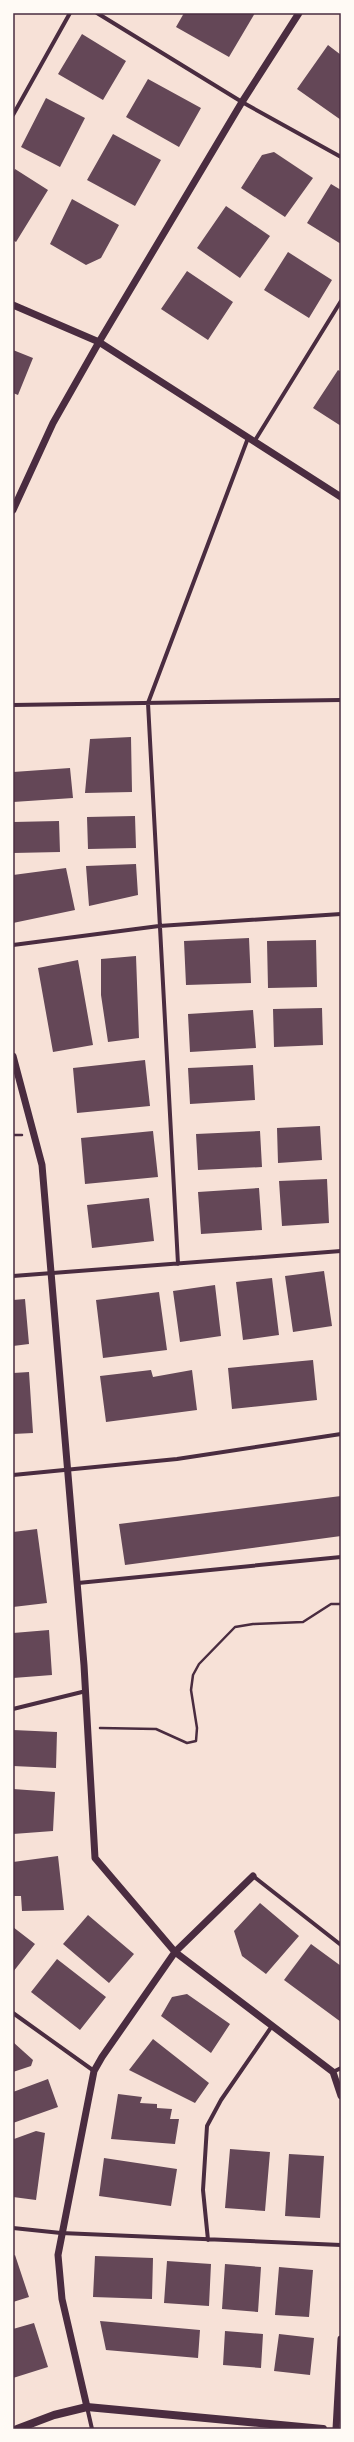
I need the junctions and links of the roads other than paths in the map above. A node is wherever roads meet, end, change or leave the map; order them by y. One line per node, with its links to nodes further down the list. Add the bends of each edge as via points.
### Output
1 (70, 13): 5 (street)
2 (97, 13): 4 (street)
3 (299, 13): 4 (street)
4 (242, 102): 6 (street); 9 (street)
5 (13, 115)
6 (341, 157)
7 (341, 301): 10 (street)
8 (13, 305): 9 (street)
9 (99, 342): 10 (street); 12 (street, via 53,423)
10 (251, 440): 11 (street); 14 (street)
11 (341, 497)
12 (13, 510)
13 (341, 700): 14 (street)
14 (148, 703): 15 (street); 17 (street)
15 (13, 705)
16 (341, 914): 17 (street)
17 (159, 926): 18 (street); 21 (street)
18 (13, 945)
19 (13, 1056): 22 (street, via 42,1165)
20 (341, 1251): 21 (street)
21 (178, 1264): 22 (street)
22 (52, 1274): 23 (street); 25 (street)
23 (13, 1276)
24 (341, 1434): 25 (street, via 177,1459)
25 (69, 1470): 26 (street); 28 (street)
26 (13, 1475)
27 (341, 1558): 28 (street)
28 (78, 1583): 29 (street)
29 (86, 1691): 30 (street); 33 (street, via 95,1858)
30 (13, 1709)
31 (253, 1876): 32 (street); 33 (street)
32 (341, 1945)
33 (175, 1952): 35 (street); 37 (street)
34 (13, 2013): 37 (street)
35 (272, 2026): 38 (street); 42 (street, via 221,2100 207,2126 203,2190)
36 (341, 2068): 38 (street)
37 (94, 2071): 41 (street)
38 (333, 2072): 39 (street)
39 (341, 2096)
40 (13, 2228): 41 (street)
41 (60, 2233): 42 (street); 45 (street, via 59,2278)
42 (208, 2240): 43 (street)
43 (341, 2245)
44 (341, 2339): 49 (street)
45 (87, 2407): 46 (main road, via 54,2415); 47 (street); 48 (main road)
46 (17, 2429)
47 (92, 2429)
48 (323, 2429)
49 (336, 2429)

